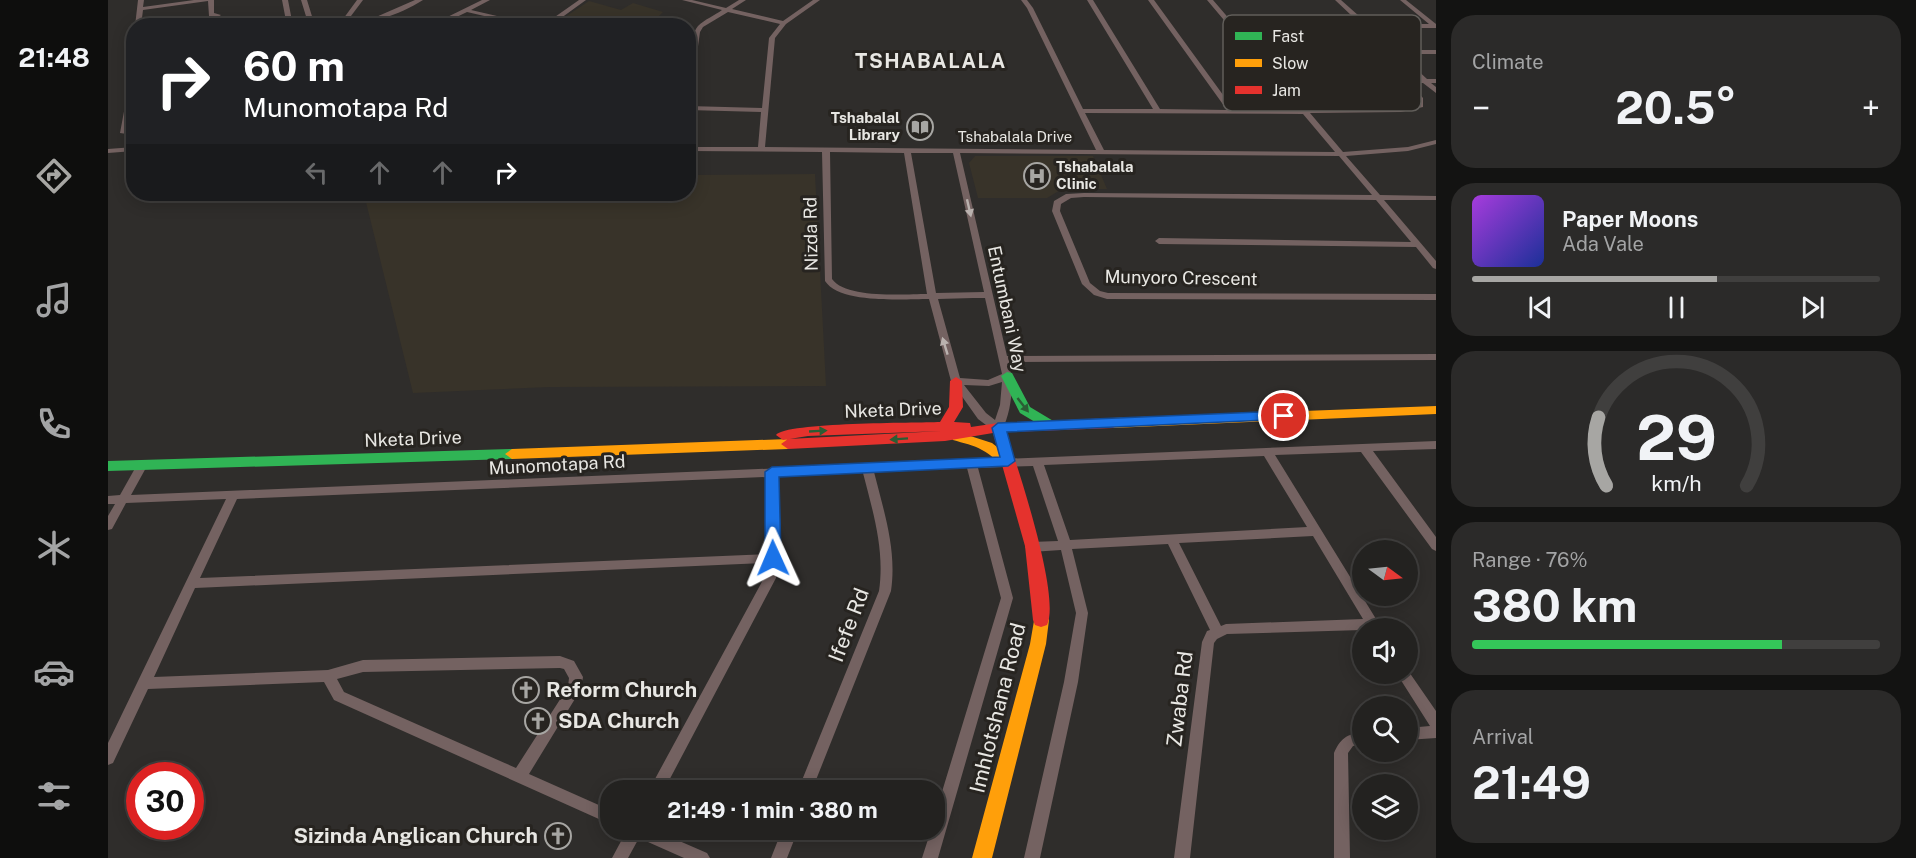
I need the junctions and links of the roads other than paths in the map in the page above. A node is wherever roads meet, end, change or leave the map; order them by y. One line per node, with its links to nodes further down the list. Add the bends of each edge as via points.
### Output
1 (141, 0): 19 (street)
2 (206, 0): 19 (street)
3 (211, 0): 22 (street, via 211,15)
4 (285, 0): 26 (street)
5 (304, 0): 27 (street)
6 (360, 0): 28 (street)
7 (420, 0): 29 (street)
8 (488, 0): 20 (street)
9 (583, 0): 32 (street)
10 (685, 0): 21 (street)
11 (742, 0): 21 (street)
12 (817, 0): 33 (street)
13 (1024, 0): 45 (street)
14 (1090, 0): 44 (street)
15 (1151, 0): 41 (street)
16 (1210, 0): 23 (street)
17 (1338, 0): 24 (street)
18 (1404, 0): 34 (street)
19 (141, 9): 25 (street)
20 (466, 10): 30 (street); 31 (street)
21 (727, 10): 33 (street); 35 (street, via 701,26)
22 (218, 15)
23 (1223, 15)
24 (1355, 15)
25 (139, 18)
26 (288, 18)
27 (310, 18)
28 (349, 18)
29 (378, 18)
30 (449, 18)
31 (496, 18)
32 (556, 18)
33 (784, 23): 43 (street, via 769,46)
34 (1435, 26)
35 (696, 39)
36 (1421, 76): 38 (street)
37 (1421, 81): 38 (street)
38 (1426, 81): 39 (street); 40 (street)
39 (1436, 81)
40 (1436, 91)
41 (1223, 99)
42 (696, 108): 43 (street)
43 (763, 110): 54 (street)
44 (1157, 110): 45 (street); 46 (street)
45 (1080, 111): 58 (street)
46 (1223, 111)
47 (1232, 111): 49 (street)
48 (1312, 111): 49 (street)
49 (1306, 112): 61 (street)
50 (126, 116): 51 (street)
51 (126, 132)
52 (1436, 142): 61 (street, Tshabalala Drive, via 1408,149)
53 (696, 149): 54 (street, Tshabalala Drive)
54 (761, 149): 56 (street, Tshabalala Drive)
55 (126, 150): 59 (street)
56 (826, 150): 57 (street, Tshabalala Drive); 67 (street, Nizda Rd, via 831,285 862,294)
57 (907, 150): 60 (street, Tshabalala Drive); 67 (street)
58 (1100, 150): 60 (street, Tshabalala Drive); 61 (street, Tshabalala Drive)
59 (108, 151)
60 (956, 151): 68 (street, Entumbani Way, one-way to 68)
61 (1342, 154): 62 (street)
62 (1378, 198): 63 (street); 65 (street); 69 (street, Munyoro Crescent, via 1076,196 1063,198 1056,211 1086,284 1107,296)
63 (1436, 198)
64 (1159, 241): 65 (street)
65 (1418, 245): 66 (street)
66 (1436, 266)
67 (932, 295): 68 (street); 73 (street, one-way to 67)
68 (988, 295): 71 (street, Entumbani Way)
69 (1436, 297)
70 (1436, 357): 71 (street)
71 (1004, 359): 72 (street, Entumbani Way)
72 (1007, 376): 73 (street, via 989,383); 75 (street, one-way to 75, via 1025,410); 76 (street, Entumbani Way)
73 (956, 381): 76 (street, via 982,416); 77 (street, via 956,407)
74 (1436, 410): 75 (street, Nketa Drive)
75 (1050, 425): 76 (street, Nketa Drive)
76 (998, 428): 77 (street, Nketa Drive); 81 (street, Imhlotshana Road)
77 (945, 430): 81 (street, via 987,446); 85 (street, Nketa Drive, via 876,441)
78 (1436, 445): 79 (street, Munomotapa Rd)
79 (1365, 449): 80 (street, Munomotapa Rd); 95 (street)
80 (1268, 453): 82 (street, Munomotapa Rd); 92 (street)
81 (1008, 461): 82 (street, Munomotapa Rd); 83 (street, Munomotapa Rd); 96 (street, Imhlotshana Road)
82 (1037, 461): 94 (street)
83 (971, 463): 86 (street, Munomotapa Rd); 120 (street, via 1007,598)
84 (108, 466): 85 (street, Nketa Drive)
85 (142, 466): 89 (street)
86 (868, 469): 87 (street, Munomotapa Rd); 112 (street, Ifefe Rd, via 889,557 889,573)
87 (772, 472): 88 (street, Munomotapa Rd); 97 (street)
88 (232, 496): 89 (street, Munomotapa Rd); 98 (street)
89 (124, 499): 90 (street, Munomotapa Rd); 91 (street)
90 (108, 500)
91 (108, 526)
92 (1315, 531): 93 (street); 99 (street)
93 (1171, 538): 94 (street); 101 (street)
94 (1065, 544): 96 (street); 122 (street, via 1082,622)
95 (1436, 546)
96 (1031, 547): 121 (street, Imhlotshana Road, via 1041,591 1042,626)
97 (773, 558): 98 (street); 111 (street, via 770,578)
98 (190, 583): 103 (street)
99 (1369, 618)
100 (1352, 627): 101 (street)
101 (1218, 631): 123 (street, Zwaba Rd, via 1209,642)
102 (328, 676): 103 (street); 110 (street, via 339,696); 110 (street, via 363,666 560,662 569,665 576,677 574,689)
103 (143, 683): 109 (street)
104 (1411, 684): 105 (street)
105 (1436, 723)
106 (1436, 732): 107 (street)
107 (1418, 733)
108 (1352, 741): 124 (street, via 1344,744 1341,753)
109 (108, 758)
110 (519, 777): 113 (street)
111 (661, 780)
112 (810, 780)
113 (600, 813)
114 (630, 840): 117 (street)
115 (660, 840): 118 (street)
116 (786, 840): 119 (street)
117 (620, 858)
118 (702, 858)
119 (778, 858)
120 (930, 858)
121 (982, 858)
122 (1032, 858)
123 (1182, 858)
124 (1342, 858)

